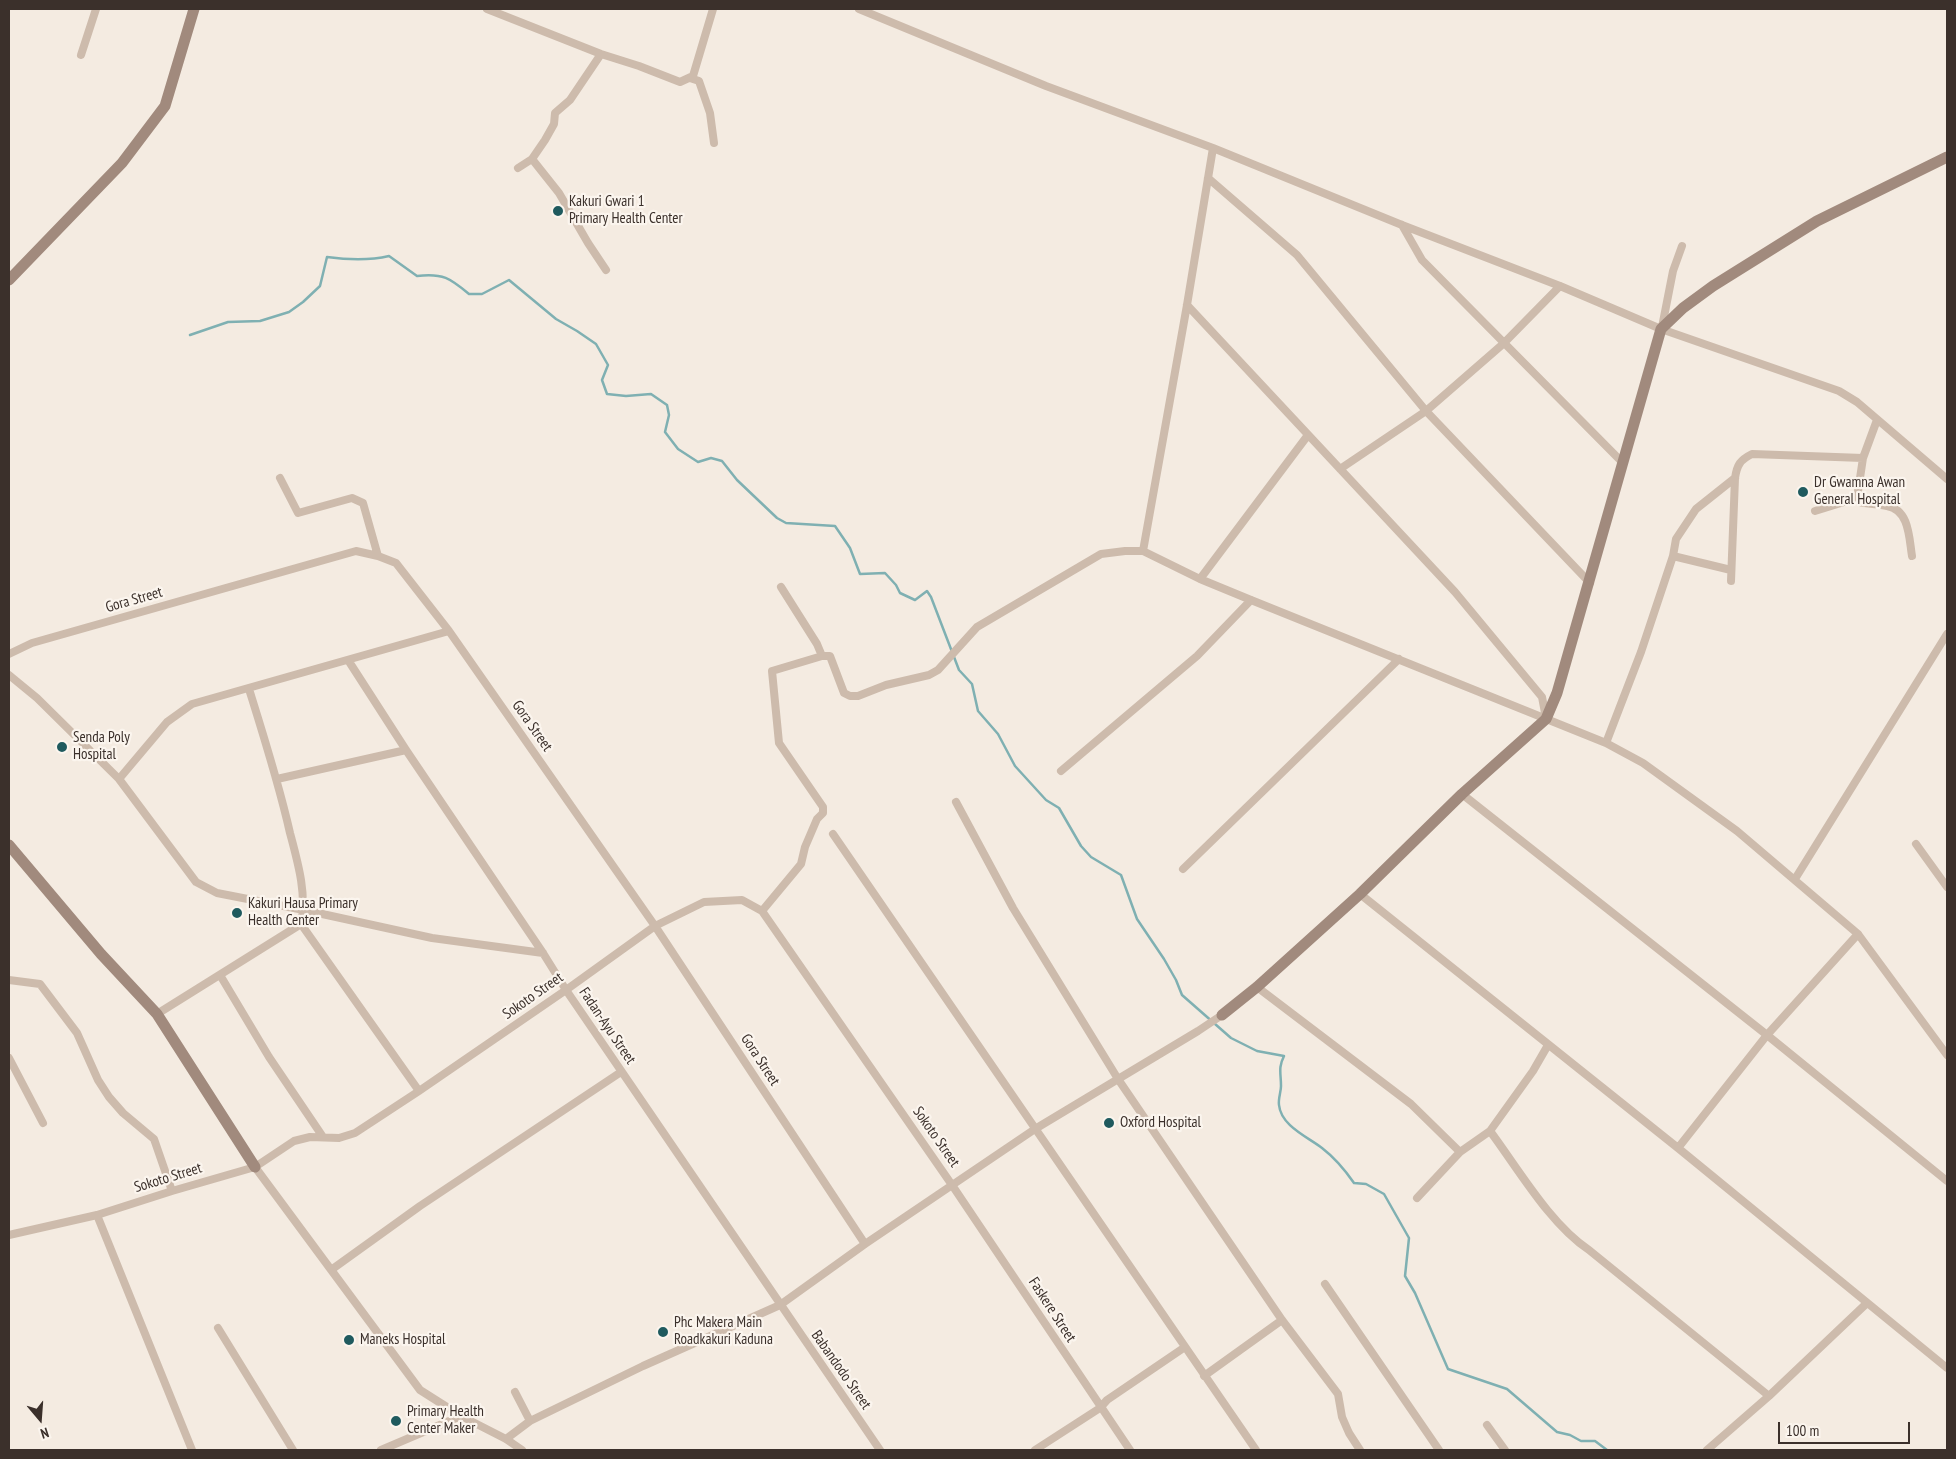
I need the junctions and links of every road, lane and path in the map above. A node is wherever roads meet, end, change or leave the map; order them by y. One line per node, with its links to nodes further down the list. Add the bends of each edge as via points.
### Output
1 (96, 9): 7 (street)
2 (194, 9): 18 (main road, via 165,106 122,163)
3 (487, 9): 6 (street)
4 (712, 9): 8 (street)
5 (859, 9): 10 (street, via 1046,86)
6 (601, 54): 8 (street, via 680,82); 12 (street, via 570,100 555,113 554,124)
7 (81, 55)
8 (690, 78): 9 (street, via 699,81 710,113)
9 (714, 143)
10 (1213, 148): 14 (street); 15 (street)
11 (1947, 157): 21 (main road, via 1817,221 1713,286)
12 (532, 159): 13 (street); 17 (street, via 559,194)
13 (518, 168)
14 (1208, 178): 20 (street); 23 (street, via 1297,255)
15 (1402, 225): 19 (street); 22 (street, via 1422,260)
16 (1682, 246): 21 (street, via 1673,270)
17 (606, 270)
18 (9, 280)
19 (1560, 286): 21 (street); 22 (street)
20 (1187, 305): 25 (street); 34 (street)
21 (1661, 329): 24 (street, via 1839,391); 27 (main road)
22 (1504, 344): 23 (street); 27 (street)
23 (1426, 411): 28 (street); 41 (street)
24 (1877, 420): 26 (street); 31 (street)
25 (1308, 435): 28 (street); 39 (street)
26 (1863, 458): 30 (street, via 1752,454 1742,459); 32 (street)
27 (1622, 462): 41 (main road)
28 (1340, 469): 52 (street, via 1455,592 1542,697)
29 (280, 478): 35 (street, via 298,513 352,498 362,503)
30 (1735, 478): 36 (street, via 1696,509 1676,539); 38 (street)
31 (1947, 479)
32 (1857, 498): 33 (street); 37 (street, via 1859,502 1889,506 1904,518)
33 (1814, 510)
34 (1143, 551): 39 (street); 47 (street, via 1100,554 977,628 938,670 929,675 850,696 844,693 830,656)
35 (378, 556): 44 (street, Gora Street, via 396,563); 46 (street, Gora Street, via 356,551 32,643)
36 (1673, 556): 38 (street); 53 (street)
37 (1912, 556)
38 (1731, 570): 40 (street)
39 (1200, 579): 43 (street)
40 (1731, 581)
41 (1590, 583): 52 (main road)
42 (781, 588): 47 (street)
43 (1251, 600): 48 (street); 55 (street, via 1197,656)
44 (449, 631): 49 (street); 70 (street, Gora Street)
45 (1947, 634): 64 (street)
46 (9, 654)
47 (822, 656): 68 (street, via 772,671 779,743 823,807 823,813 817,819 802,864)
48 (1399, 659): 52 (street); 63 (street)
49 (348, 660): 51 (street); 54 (street, Fadan-Ayu Street)
50 (9, 675): 56 (street, via 37,698)
51 (248, 689): 56 (street, via 192,704 167,722); 57 (street)
52 (1546, 719): 53 (street); 58 (main road)
53 (1606, 743): 64 (street, via 1651,768 1737,831)
54 (406, 750): 57 (street); 72 (street, Fadan-Ayu Street)
55 (1061, 771)
56 (118, 779): 67 (street, via 196,882 217,893)
57 (277, 779): 67 (street, via 300,876)
58 (1462, 794): 66 (main road); 79 (street)
59 (956, 802): 84 (street, via 1013,908)
60 (833, 834): 87 (street)
61 (1916, 844): 65 (street)
62 (9, 845): 77 (main road, via 101,954)
63 (1183, 869)
64 (1795, 879): 71 (street)
65 (1947, 887)
66 (1360, 894): 75 (main road); 80 (street)
67 (304, 910): 69 (street); 72 (street, via 432,938)
68 (762, 910): 70 (street, Sokoto Street, via 742,900 704,902); 94 (street, Sokoto Street)
69 (301, 924): 73 (street); 85 (street)
70 (655, 926): 76 (street, Sokoto Street); 99 (street, Gora Street)
71 (1858, 934): 79 (street); 81 (street)
72 (543, 953): 76 (street, Fadan-Ayu Street)
73 (220, 975): 77 (street); 89 (street, via 269,1057)
74 (9, 980): 95 (street, via 40,984 46,991 77,1033 109,1097 154,1139)
75 (1257, 987): 78 (main road); 91 (street, via 1411,1104)
76 (566, 990): 83 (street, Fadan-Ayu Street); 85 (street, Sokoto Street)
77 (157, 1014): 92 (main road)
78 (1222, 1015): 84 (street)
79 (1767, 1034): 90 (street); 93 (street)
80 (1548, 1044): 88 (street); 90 (street)
81 (1947, 1055)
82 (9, 1058): 86 (street)
83 (621, 1072): 100 (street); 103 (street, Fadan-Ayu Street)
84 (1118, 1079): 87 (street); 104 (street)
85 (419, 1091): 89 (street, Sokoto Street, via 355,1133 339,1138)
86 (43, 1122)
87 (1035, 1129): 94 (street); 106 (street)
88 (1490, 1131): 91 (street); 110 (street, via 1570,1236)
89 (323, 1137): 92 (street, Sokoto Street, via 294,1141)
90 (1678, 1148): 102 (street)
91 (1460, 1152): 96 (street)
92 (255, 1168): 95 (street, Sokoto Street); 100 (street)
93 (1947, 1182)
94 (952, 1185): 99 (street); 111 (street, Faskere Street)
95 (172, 1191): 97 (street, Sokoto Street)
96 (1418, 1198)
97 (97, 1215): 98 (street, Sokoto Street); 116 (street)
98 (9, 1236)
99 (865, 1244): 103 (street)
100 (330, 1270): 112 (street, via 420,1390)
101 (1325, 1284): 125 (street)
102 (1868, 1303): 107 (street); 110 (street)
103 (780, 1306): 113 (street, via 643,1366); 120 (street, Babandodo Street)
104 (1282, 1320): 108 (street); 124 (street, via 1338,1394 1348,1432)
105 (218, 1328): 117 (street)
106 (1185, 1347): 108 (street); 111 (street)
107 (1947, 1368)
108 (1204, 1376): 123 (street)
109 (515, 1392): 113 (street)
110 (1769, 1396): 127 (street)
111 (1100, 1408): 121 (street); 122 (street, Faskere Street)
112 (461, 1416): 115 (street); 118 (street)
113 (530, 1421): 115 (street)
114 (1487, 1425): 126 (street)
115 (506, 1439): 119 (street)
116 (192, 1450)
117 (293, 1450)
118 (381, 1450)
119 (522, 1450)
120 (880, 1450)
121 (1035, 1450)
122 (1130, 1450)
123 (1256, 1450)
124 (1360, 1450)
125 (1438, 1450)
126 (1505, 1450)
127 (1706, 1450)

